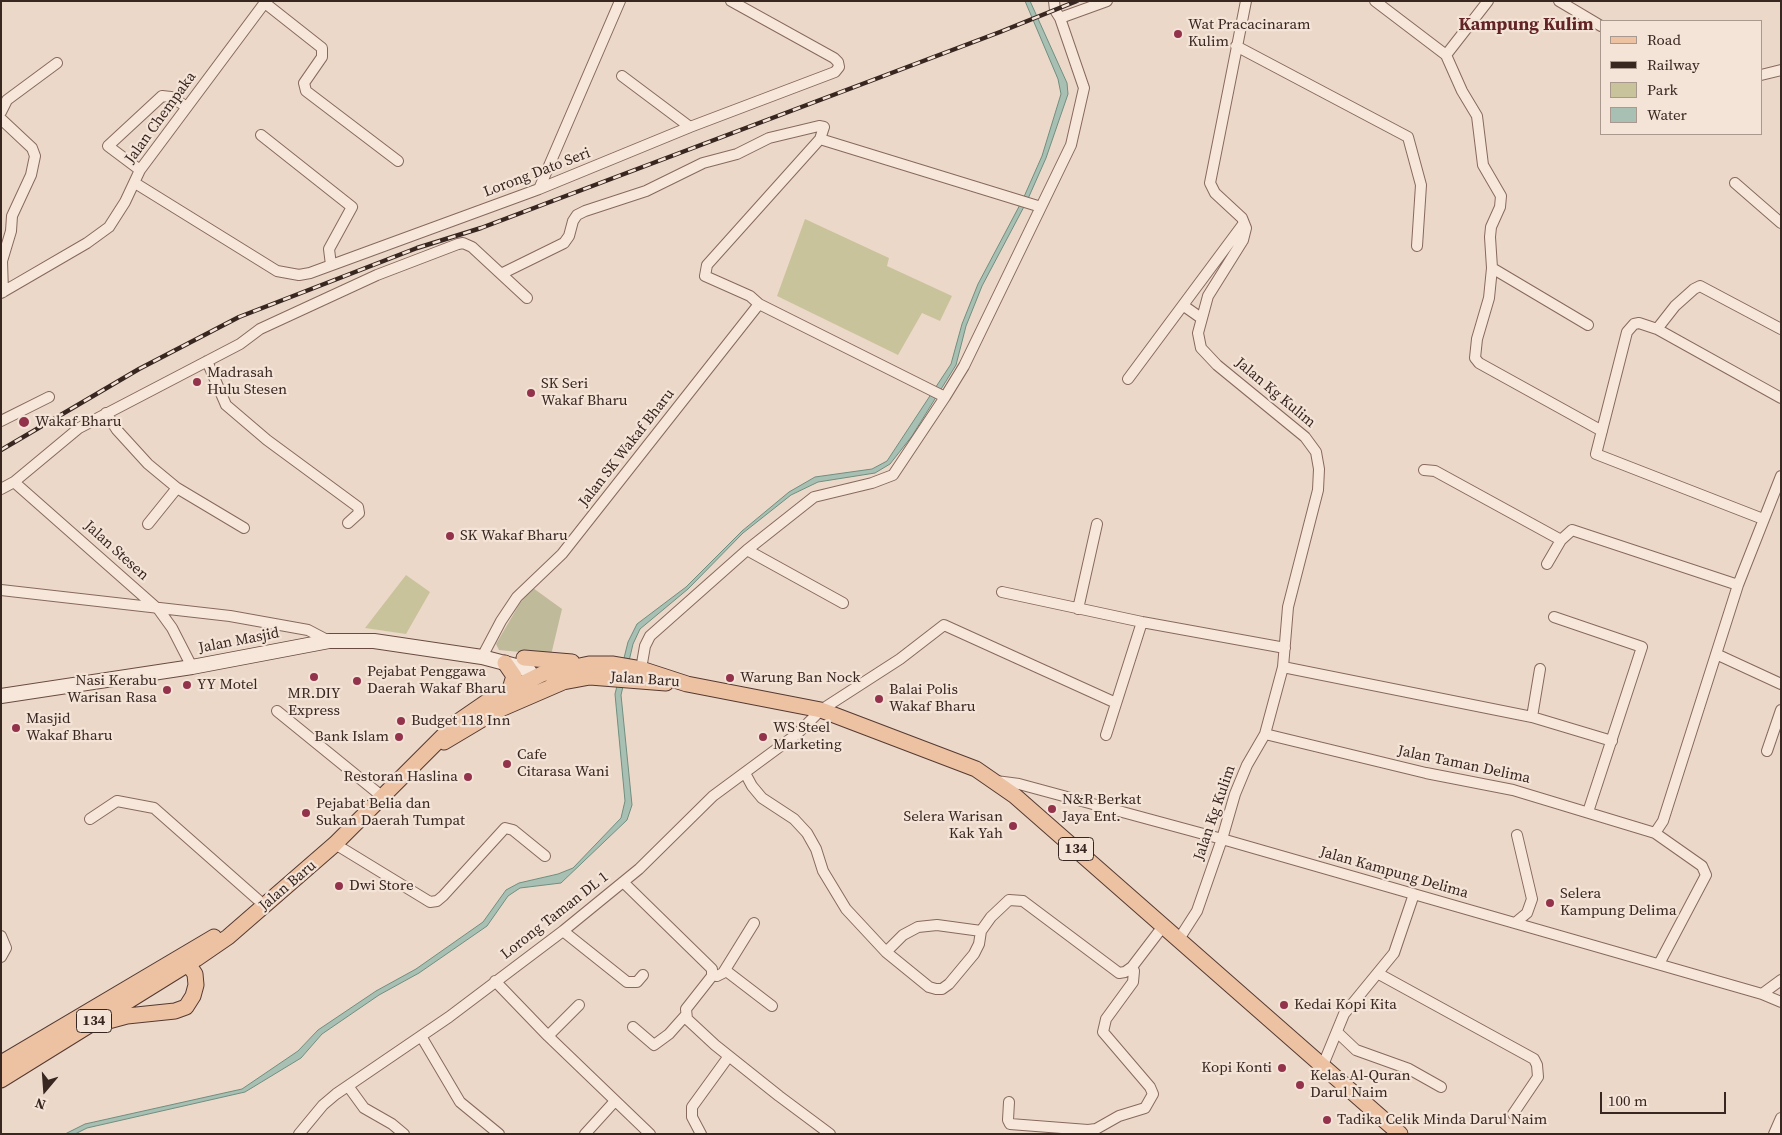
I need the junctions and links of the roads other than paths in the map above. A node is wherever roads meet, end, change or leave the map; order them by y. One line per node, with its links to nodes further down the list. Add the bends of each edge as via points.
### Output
1 (620, 1): 28 (street)
2 (731, 1): 21 (street, Lorong Dato Seri, via 834,58 838,67 835,72)
3 (1054, 1): 10 (street)
4 (1107, 1): 10 (street)
5 (1246, 1): 12 (street)
6 (1375, 1): 13 (street)
7 (1488, 1): 13 (street)
8 (1559, 1): 11 (street)
9 (265, 2): 18 (street, Jalan Chempaka); 24 (street, via 322,48 322,57 304,83 306,91)
10 (1060, 18): 29 (street, via 1084,88 1071,145)
11 (1600, 25)
12 (1236, 46): 30 (street, via 1210,183 1215,193 1233,208); 32 (street, via 1408,137 1421,185)
13 (1446, 55): 34 (street, via 1477,116 1483,166 1501,196 1491,227)
14 (58, 63): 19 (street, via 7,100)
15 (1781, 70): 16 (street)
16 (1762, 74)
17 (622, 76): 21 (street)
18 (187, 107): 25 (street, Jalan Chempaka); 25 (street, via 171,97 162,96 108,146)
19 (1, 112)
20 (1, 119): 36 (street, via 35,154 32,175 12,216 2,261)
21 (690, 127): 28 (street, Lorong Dato Seri)
22 (261, 135): 33 (street, via 352,207 329,249)
23 (820, 139): 29 (street); 35 (street, via 824,127 819,126 769,138 646,191 585,211 573,221 564,243); 38 (street, via 707,265 705,276 750,296)
24 (398, 161)
25 (140, 170): 27 (street, Jalan Chempaka)
26 (1734, 182): 31 (street)
27 (135, 183): 33 (street, Lorong Dato Seri, via 277,271 299,275); 36 (street, Jalan Chempaka, via 118,216 99,236)
28 (539, 189): 33 (street, Lorong Dato Seri)
29 (1041, 207): 46 (street, via 964,366)
30 (1244, 223): 39 (street); 40 (street, Jalan Kg Kulim, via 1246,228 1242,240 1208,296)
31 (1781, 223)
32 (1417, 246)
33 (331, 265)
34 (1492, 268): 41 (street); 51 (street, via 1490,298 1477,339 1475,358)
35 (501, 274): 37 (street); 44 (street, via 468,244 458,244 329,296 260,329 240,344)
36 (2, 292)
37 (527, 298)
38 (759, 304): 46 (street); 76 (street, Jalan SK Wakaf Bharu, via 562,554 517,597)
39 (1184, 306): 40 (street); 45 (street)
40 (1201, 318): 74 (street, Jalan Kg Kulim, via 1198,333 1201,348 1217,365 1305,437 1318,460 1318,490 1288,607)
41 (1588, 325)
42 (1658, 329): 43 (street, via 1675,306 1700,286); 48 (street); 51 (street, via 1639,323 1627,332)
43 (1781, 329)
44 (207, 361): 49 (street); 58 (street, via 226,405 267,440 358,507 359,513)
45 (1128, 379)
46 (943, 396): 63 (street, via 893,475 814,497)
47 (49, 397): 50 (street)
48 (1781, 398)
49 (106, 413): 54 (street, via 79,428); 55 (street, via 148,464)
50 (1, 421)
51 (1602, 431): 57 (street, via 1596,454)
52 (1424, 470): 62 (street, via 1435,470)
53 (1781, 476): 57 (street)
54 (14, 482): 56 (street); 70 (street, Jalan Stesen)
55 (178, 488): 59 (street); 61 (street)
56 (1, 489)
57 (1764, 519): 65 (street)
58 (348, 523)
59 (148, 524)
60 (1097, 524): 69 (street)
61 (244, 528)
62 (1561, 540): 64 (street); 65 (street, via 1572,530)
63 (747, 550): 68 (street); 82 (street, via 650,636)
64 (1547, 564)
65 (1738, 585): 75 (street)
66 (1, 590): 70 (street)
67 (1002, 592): 69 (street)
68 (843, 604)
69 (1078, 609): 72 (street)
70 (159, 610): 73 (street, via 230,616 294,627); 80 (street, Jalan Stesen)
71 (1554, 617): 97 (street, via 1642,646)
72 (1142, 622): 74 (street); 90 (street)
73 (329, 641): 76 (street, Jalan Masjid, via 374,640); 80 (street, Jalan Masjid)
74 (1285, 648): 81 (street, Jalan Kg Kulim)
75 (1716, 654): 87 (street); 104 (street, via 1664,821)
76 (482, 657): 77 (street, Jalan Masjid); 78 (street, Jalan Masjid)
77 (524, 658): 79 (main road); 84 (street, via 532,662)
78 (504, 663): 84 (street, Jalan Masjid); 88 (main road, via 514,676)
79 (589, 664): 82 (main road, Jalan Baru); 84 (main road, Jalan Baru)
80 (192, 667): 89 (street, Jalan Masjid)
81 (1282, 667): 94 (street); 95 (street, Jalan Kg Kulim)
82 (641, 669): 86 (main road, Jalan Baru)
83 (1540, 669): 94 (street)
84 (538, 677): 85 (main road); 88 (main road, Jalan Baru)
85 (563, 682): 86 (main road, Jalan Baru, via 611,678); 88 (main road, Jalan Baru)
86 (687, 684): 91 (main road, 134)
87 (1781, 684)
88 (515, 694): 101 (main road, Jalan Baru, via 434,747)
89 (1, 697)
90 (1116, 703): 91 (street, Lorong Taman DL 1, via 944,625 900,659); 96 (street)
91 (821, 710): 99 (street, Lorong Taman DL 1, via 797,734); 100 (main road, 134, via 953,759)
92 (1781, 710): 98 (street)
93 (277, 711): 101 (street)
94 (1532, 717): 97 (street)
95 (1264, 734): 102 (street, Jalan Taman Delima, via 1426,773 1513,790); 106 (street, Jalan Kg Kulim, via 1240,779)
96 (1106, 735)
97 (1612, 740): 102 (street)
98 (1767, 751)
99 (745, 773): 109 (street, Lorong Taman DL 1, via 713,796 653,858); 120 (street, via 762,798 794,819 807,833 823,870 846,909)
100 (996, 781): 106 (street, Jalan Kampung Delima, via 1019,784); 115 (main road, 134)
101 (384, 798): 107 (main road, Jalan Baru)
102 (1588, 812): 104 (street, Jalan Taman Delima)
103 (90, 819): 111 (street, via 117,801 154,808)
104 (1655, 833): 124 (street, Jalan Taman Delima, via 1702,866 1706,874)
105 (1517, 835): 114 (street, via 1532,899 1527,913)
106 (1222, 839): 110 (street, Jalan Kampung Delima); 119 (street, Jalan Kg Kulim, via 1197,911)
107 (335, 844): 108 (street, via 430,902 443,896 505,828 513,830); 111 (main road, Jalan Baru)
108 (545, 856)
109 (623, 882): 116 (street, Lorong Taman DL 1); 129 (street, via 710,966)
110 (1414, 894): 114 (street, Jalan Kampung Delima); 127 (street, via 1400,941)
111 (264, 906): 112 (main road, Jalan Baru)
112 (248, 919): 122 (main road, 134); 123 (main road, 134)
113 (754, 923): 126 (street)
114 (1515, 923): 124 (street, Jalan Kampung Delima)
115 (1164, 925): 119 (main road, 134); 125 (street)
116 (563, 931): 128 (street, via 626,982 633,984); 131 (street, Lorong Taman DL 1)
117 (981, 931): 120 (street, via 936,925 918,927 903,935); 120 (street, via 974,954 942,989 929,987); 125 (street, via 1004,904 1016,899 1023,901 1112,969 1119,973)
118 (1, 936): 121 (street, via 6,948)
119 (1179, 939): 144 (main road, 134)
120 (886, 952)
121 (1, 958)
122 (173, 960): 123 (main road); 143 (main road, 134)
123 (188, 964): 137 (main road, 134); 137 (main road, via 195,974 196,985 186,1006 175,1011 127,1016)
124 (1659, 964): 132 (street, Jalan Kampung Delima)
125 (1132, 967): 149 (street, via 1133,982 1106,1019 1104,1032 1150,1087 1153,1094 1146,1108 1088,1130 1010,1124)
126 (725, 970): 129 (street, via 717,976); 135 (street)
127 (1379, 974): 139 (street, via 1344,1014); 150 (street, via 1534,1060 1538,1077)
128 (643, 975)
129 (712, 975): 136 (street, via 686,1009)
130 (1781, 980): 132 (street)
131 (494, 981): 140 (street, Lorong Taman DL 1); 141 (street)
132 (1762, 994): 133 (street, Jalan Kampung Delima)
133 (1781, 1002)
134 (579, 1005): 141 (street)
135 (772, 1006)
136 (686, 1016): 138 (street, via 654,1045); 142 (street)
137 (84, 1027): 145 (main road, 134)
138 (633, 1027)
139 (1337, 1032): 144 (street); 147 (street, via 1356,1050 1410,1069)
140 (421, 1036): 146 (street, Lorong Taman DL 1); 154 (street, via 460,1102)
141 (548, 1036): 148 (street)
142 (729, 1056): 157 (street, via 692,1107 692,1117); 158 (street)
143 (1, 1063)
144 (1323, 1065): 159 (main road, 134)
145 (1, 1080)
146 (348, 1086): 152 (street, Lorong Taman DL 1, via 323,1105); 153 (street, via 364,1108)
147 (1441, 1087)
148 (615, 1101): 155 (street); 156 (street)
149 (1008, 1102)
150 (1513, 1114)
151 (1781, 1118): 160 (street)
152 (299, 1134)
153 (404, 1134)
154 (499, 1134)
155 (585, 1134)
156 (650, 1134)
157 (701, 1134)
158 (830, 1134)
159 (1400, 1134)
160 (1774, 1134)

